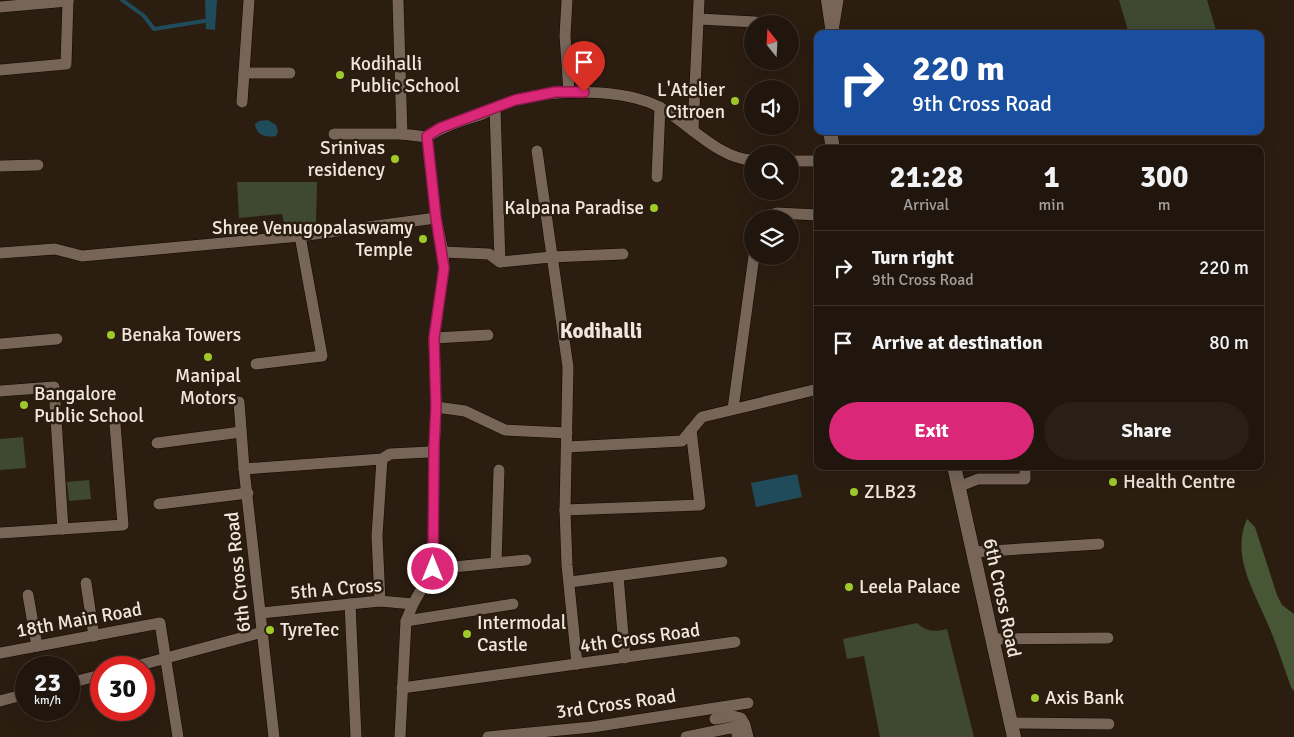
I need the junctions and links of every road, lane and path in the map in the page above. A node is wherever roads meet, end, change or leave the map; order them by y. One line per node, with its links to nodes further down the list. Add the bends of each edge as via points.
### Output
1 (68, 0): 8 (street); 13 (street, via 66,64)
2 (249, 0): 14 (street)
3 (398, 0): 22 (street)
4 (567, 0): 16 (street, via 565,36)
5 (699, 0): 9 (street)
6 (828, 0): 11 (street)
7 (838, 0): 12 (street)
8 (0, 7)
9 (698, 19): 10 (street); 20 (street)
10 (744, 21)
11 (834, 30)
12 (834, 30)
13 (0, 70)
14 (244, 73): 15 (street); 17 (street)
15 (290, 73)
16 (569, 92): 18 (street, via 628,96); 19 (street, via 515,100)
17 (242, 102)
18 (660, 107): 20 (street); 30 (street)
19 (495, 108): 23 (street); 39 (street)
20 (693, 131): 25 (street, via 722,150)
21 (334, 134): 22 (street)
22 (402, 134): 23 (street)
23 (427, 136): 33 (street)
24 (537, 151): 38 (street)
25 (744, 157)
26 (799, 161): 27 (street)
27 (814, 161)
28 (38, 165): 29 (street)
29 (0, 166)
30 (657, 177)
31 (799, 214): 32 (street)
32 (814, 215)
33 (436, 218): 34 (street); 35 (street)
34 (300, 236): 36 (street, via 82,256 55,249); 45 (street, via 322,356)
35 (442, 252): 39 (street, via 489,254); 42 (street, via 444,268)
36 (0, 253)
37 (623, 254): 38 (street)
38 (551, 257): 39 (street); 54 (street, via 568,367)
39 (500, 262)
40 (753, 265): 50 (street)
41 (488, 335): 42 (street)
42 (434, 338): 49 (street)
43 (57, 339): 44 (street)
44 (0, 344)
45 (256, 364)
46 (814, 390): 50 (street)
47 (0, 392): 67 (street, via 54,387)
48 (239, 402): 53 (street, 6th Cross Road)
49 (436, 407): 54 (street, via 465,411 505,430); 57 (street)
50 (733, 409): 52 (street, via 702,417)
51 (115, 424): 67 (street, via 124,525)
52 (691, 430): 56 (street, via 682,441); 66 (street, via 700,505)
53 (240, 432): 55 (street); 59 (street, 6th Cross Road)
54 (567, 433): 56 (street)
55 (157, 443)
56 (567, 447): 66 (street)
57 (434, 448): 58 (street, via 429,452 390,454); 74 (street)
58 (382, 459): 59 (street); 79 (street, via 377,536)
59 (244, 469): 64 (street, 6th Cross Road)
60 (499, 470): 72 (street)
61 (955, 470): 63 (street, 6th Cross Road)
62 (1025, 470): 63 (street, via 1025,479 978,479)
63 (958, 487): 70 (street, 6th Cross Road)
64 (248, 493): 65 (street); 83 (street, 6th Cross Road)
65 (158, 504)
66 (565, 510): 76 (street)
67 (63, 529): 68 (street)
68 (0, 533)
69 (1099, 544): 70 (street)
70 (974, 552): 88 (street, 6th Cross Road)
71 (526, 560): 72 (street)
72 (496, 562): 74 (street)
73 (722, 562): 75 (street)
74 (433, 569): 81 (street)
75 (618, 576): 76 (street); 93 (street)
76 (570, 582): 95 (street)
77 (86, 583): 86 (street)
78 (28, 595): 90 (street)
79 (380, 600): 80 (street, 5th A Cross); 81 (street, 5th A Cross)
80 (350, 604): 83 (street, 5th A Cross); 106 (street)
81 (413, 604): 84 (street)
82 (513, 604): 84 (street)
83 (261, 613): 85 (street, 6th Cross Road)
84 (406, 621): 96 (street)
85 (263, 632): 92 (street); 105 (street, 6th Cross Road)
86 (94, 636): 90 (street, 18th Main Road); 92 (street, 18th Main Road, via 160,624)
87 (1108, 638): 88 (street)
88 (992, 639): 102 (street, 6th Cross Road)
89 (734, 642): 93 (street, 4th Cross Road)
90 (37, 646): 91 (street, 18th Main Road)
91 (0, 653)
92 (165, 658): 94 (street); 104 (street)
93 (625, 658): 95 (street, 4th Cross Road)
94 (155, 661)
95 (577, 664): 96 (street, 4th Cross Road)
96 (402, 688): 107 (street)
97 (15, 697): 98 (street)
98 (0, 701)
99 (748, 703): 103 (street, 3rd Cross Road)
100 (715, 719): 111 (street, via 741,718)
101 (1109, 724): 102 (street)
102 (1012, 730)
103 (593, 732): 108 (street, 3rd Cross Road)
104 (178, 737)
105 (274, 737)
106 (356, 737)
107 (400, 737)
108 (488, 737)
109 (686, 737): 110 (street, via 736,726)
110 (738, 737)
111 (748, 737)

